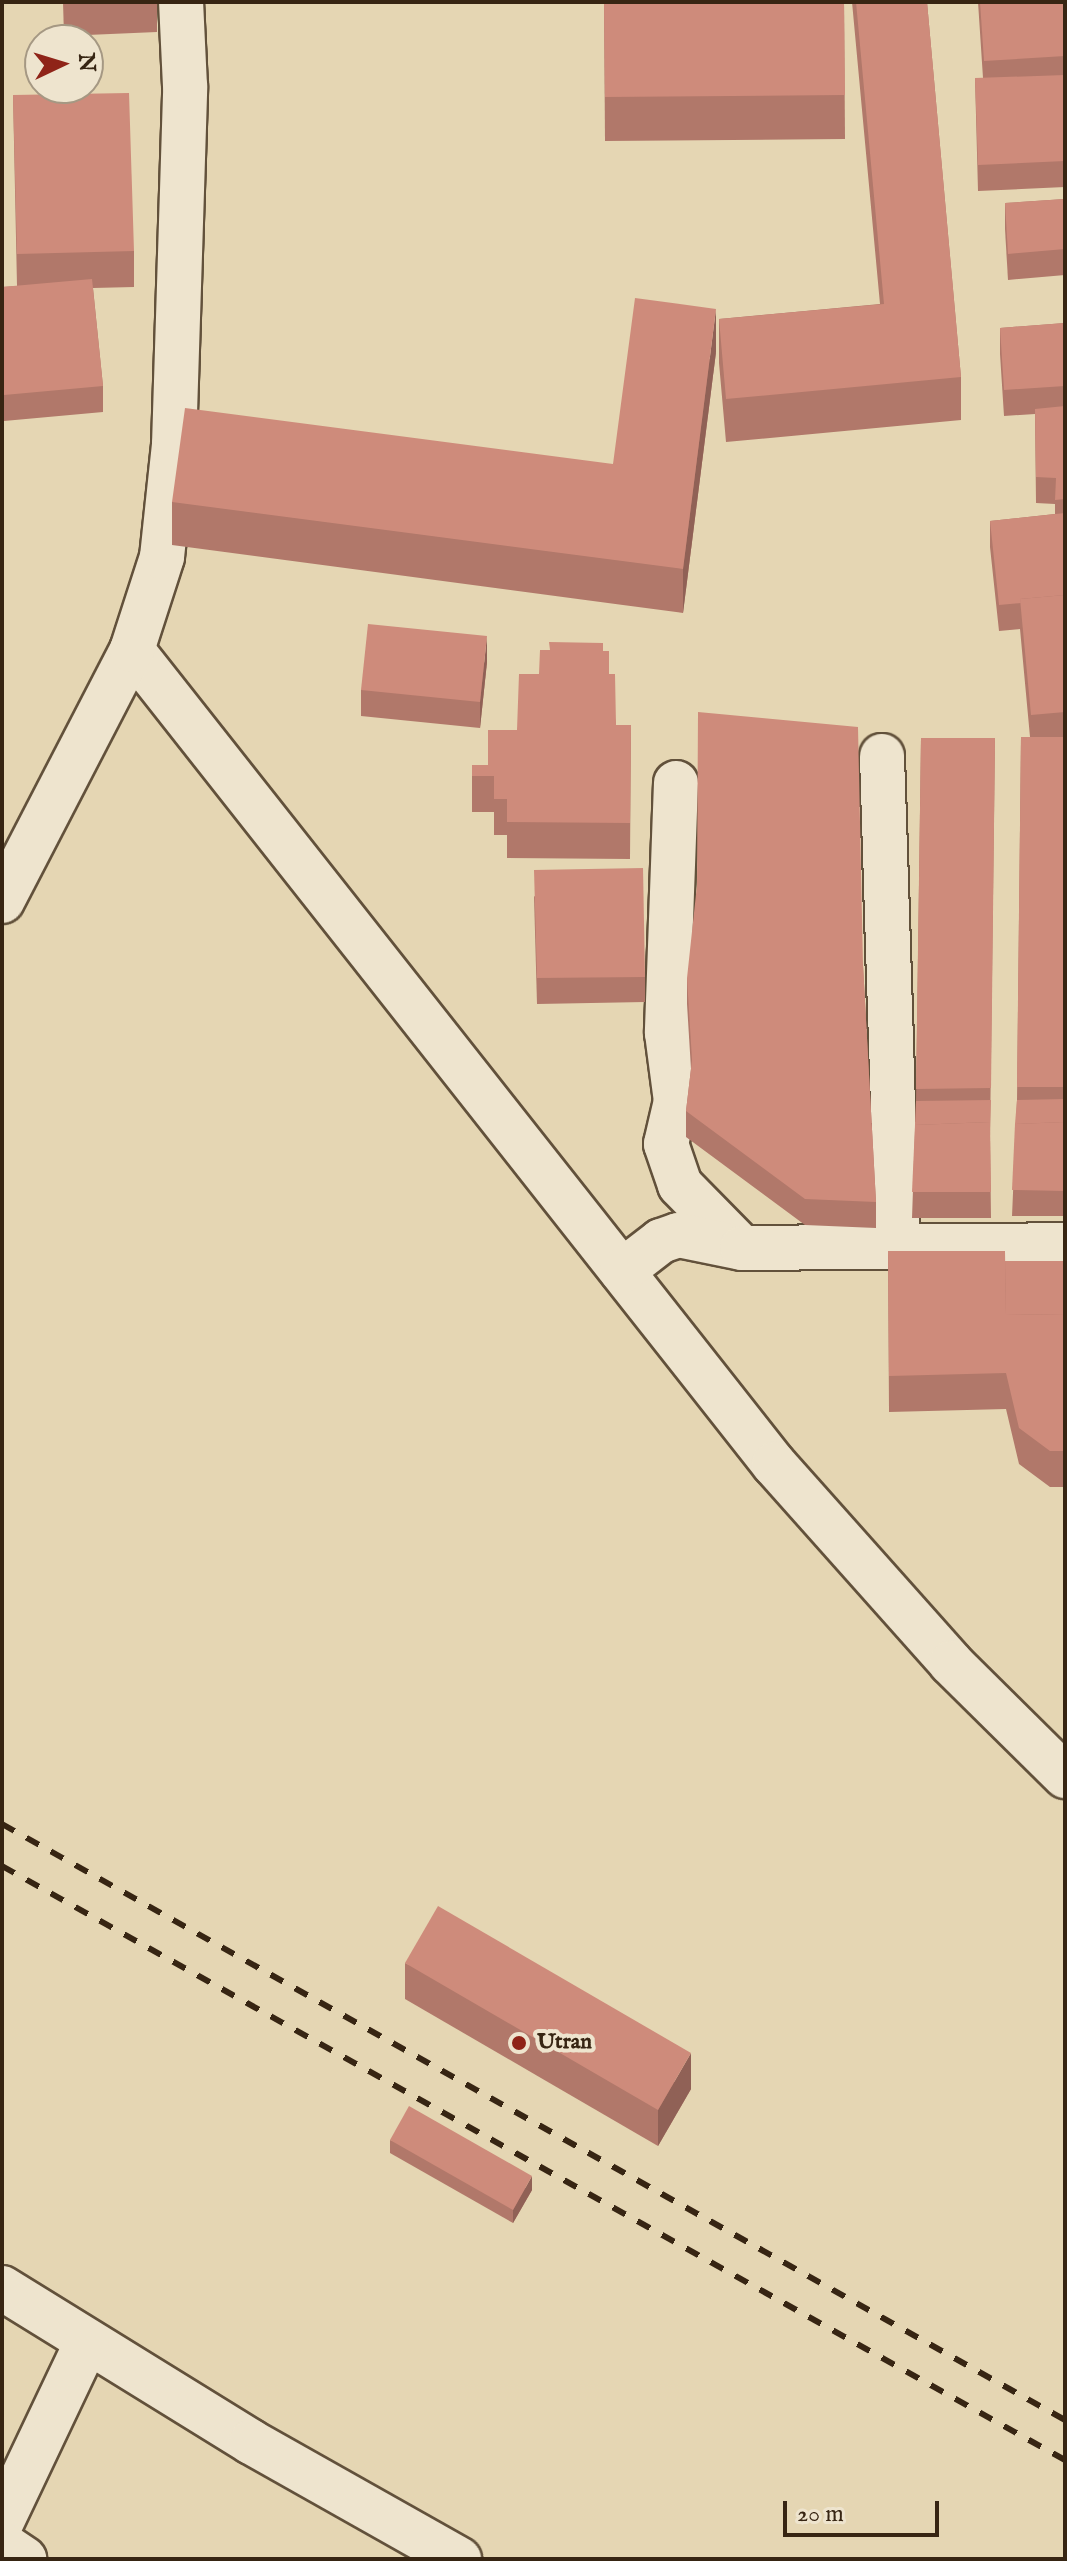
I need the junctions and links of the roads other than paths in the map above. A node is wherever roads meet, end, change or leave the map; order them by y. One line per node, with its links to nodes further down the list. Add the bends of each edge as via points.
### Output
1 (181, 2): 2 (street, via 185,86 174,445 162,557)
2 (132, 650): 5 (street); 9 (street)
3 (882, 756): 7 (street)
4 (676, 783): 8 (street, via 667,1033 676,1101 666,1144 680,1185)
5 (2, 901)
6 (1065, 1245): 7 (street)
7 (897, 1246): 8 (street)
8 (742, 1248): 9 (street, via 678,1235)
9 (622, 1271): 10 (street, via 774,1464 951,1663)
10 (1065, 1776)
11 (2, 2288): 12 (street)
12 (87, 2342): 13 (street); 16 (street)
13 (2, 2521)
14 (2, 2544): 15 (street)
15 (24, 2559)
16 (459, 2559)

